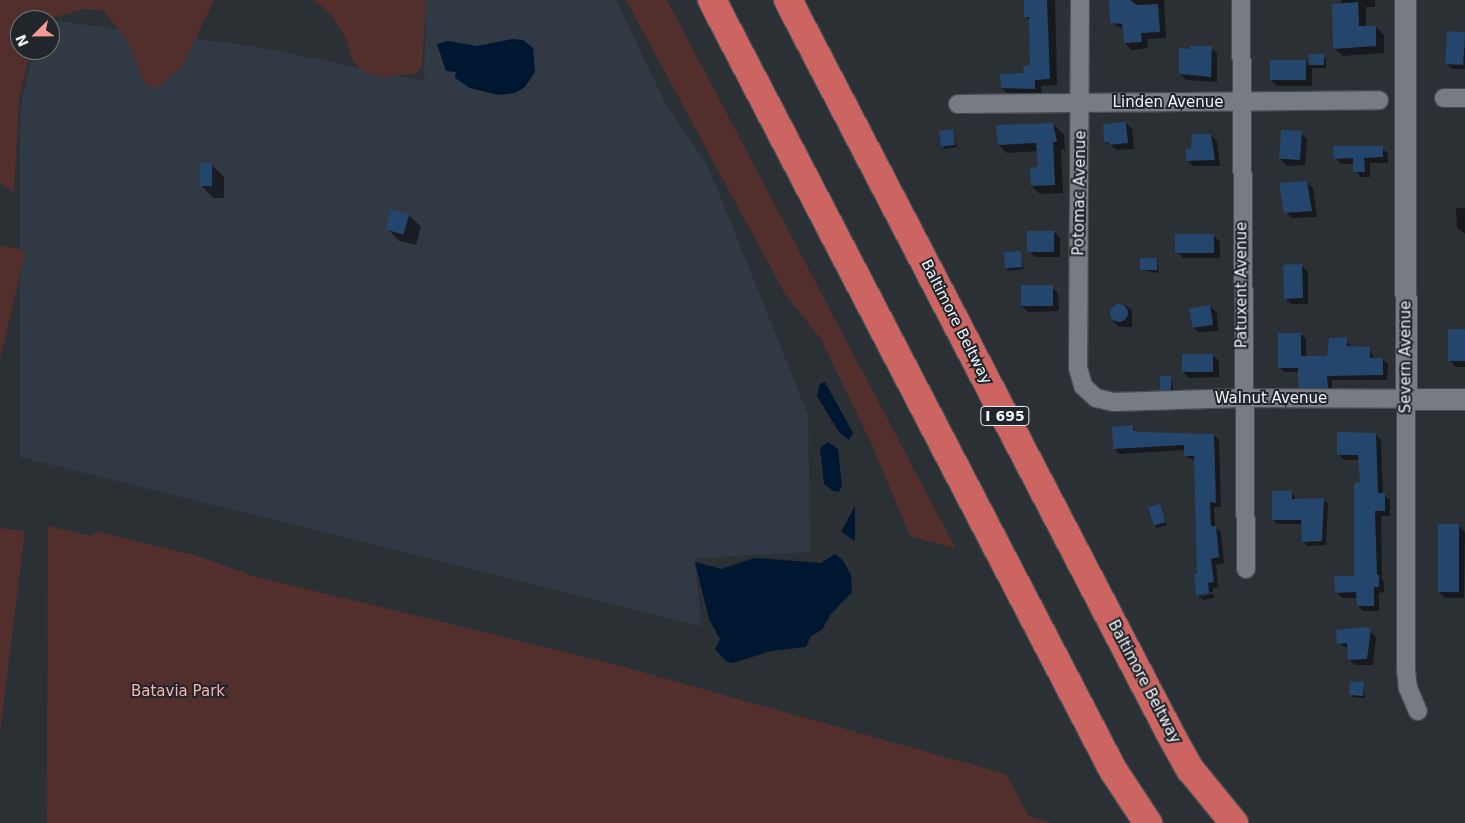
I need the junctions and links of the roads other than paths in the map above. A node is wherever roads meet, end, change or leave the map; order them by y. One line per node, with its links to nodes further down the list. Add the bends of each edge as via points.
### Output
1 (712, 0): 18 (highway, via 1113,770)
2 (788, 0): 19 (highway, Baltimore Beltway / I 695, via 1172,737 1190,769)
3 (1080, 0): 9 (street, Potomac Avenue)
4 (1241, 0): 10 (street, Patuxent Avenue)
5 (1405, 0): 14 (street, Severn Avenue)
6 (1444, 98): 7 (street)
7 (1465, 98)
8 (1379, 100): 10 (street, Linden Avenue)
9 (1081, 103): 10 (street, Linden Avenue); 11 (street, Linden Avenue); 12 (street, Potomac Avenue, via 1078,368)
10 (1241, 103): 13 (street, Patuxent Avenue)
11 (958, 104)
12 (1083, 386): 13 (street, Walnut Avenue, via 1096,398 1114,402)
13 (1242, 398): 14 (street, Walnut Avenue); 16 (street, Patuxent Avenue)
14 (1406, 398): 15 (street, Walnut Avenue); 17 (street, Severn Avenue, via 1406,670 1408,688)
15 (1465, 399)
16 (1246, 570)
17 (1418, 711)
18 (1148, 823)
19 (1234, 823)

